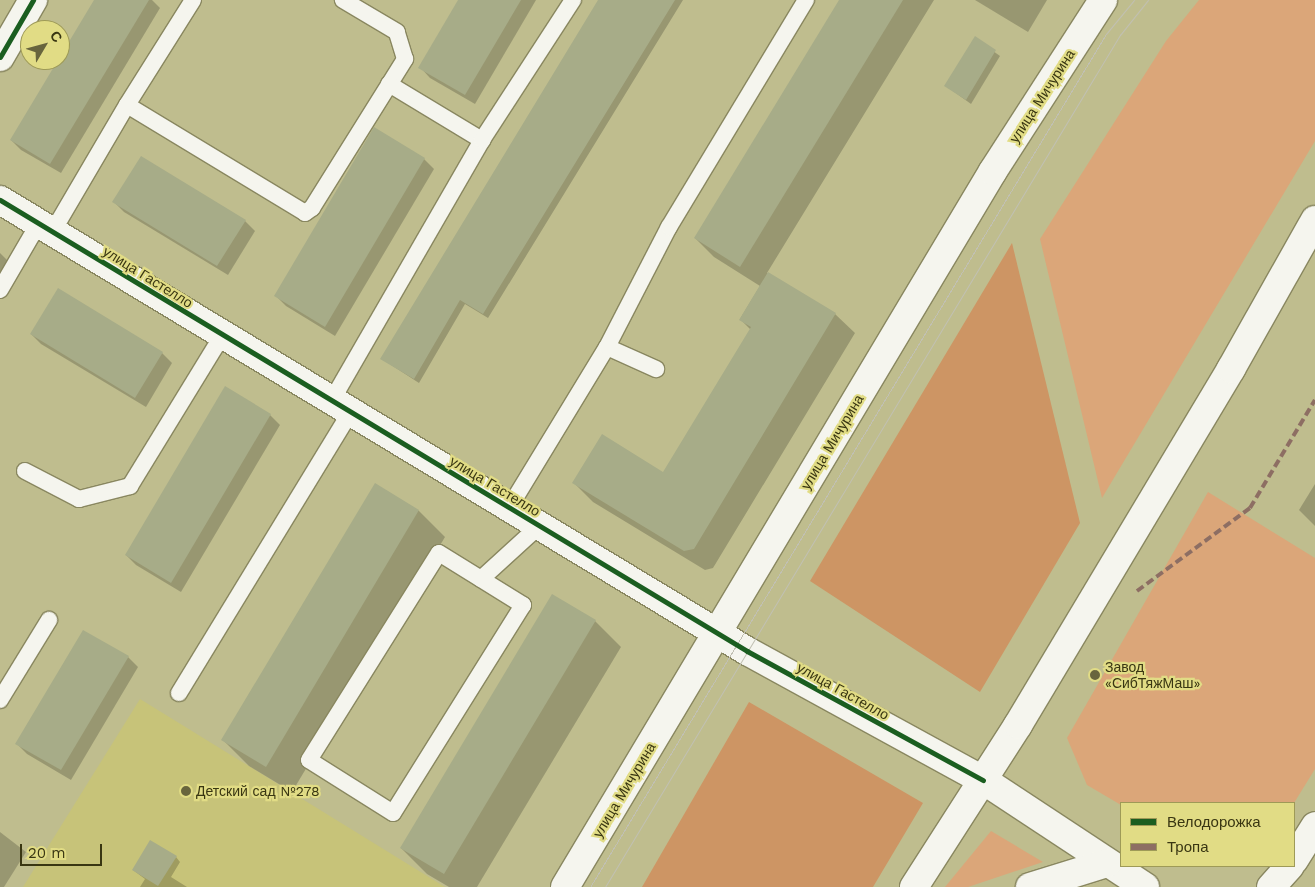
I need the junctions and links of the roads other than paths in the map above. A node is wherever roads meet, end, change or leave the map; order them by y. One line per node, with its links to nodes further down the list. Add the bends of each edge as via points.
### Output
1 (33, 0): 7 (main road)
2 (193, 0): 9 (lane)
3 (343, 0): 8 (lane, via 397,32 405,59)
4 (573, 0): 10 (lane)
5 (806, 0): 16 (lane, via 669,227)
6 (1103, 0): 24 (main road, улица Мичурина, via 992,171)
7 (0, 57)
8 (388, 84): 9 (lane, via 312,208 305,213); 10 (lane)
9 (127, 105): 13 (lane)
10 (482, 140): 18 (lane)
11 (0, 200): 13 (main road, улица Гастелло)
12 (1315, 220): 27 (main road, via 1231,369)
13 (46, 227): 14 (lane); 15 (main road, улица Гастелло)
14 (0, 290)
15 (222, 336): 18 (main road, улица Гастелло); 19 (lane, via 130,486 79,499)
16 (607, 347): 17 (lane); 20 (lane)
17 (656, 369)
18 (342, 405): 20 (main road, улица Гастелло); 25 (lane)
19 (25, 471)
20 (508, 508): 21 (main road, улица Гастелло)
21 (539, 526): 22 (lane); 24 (main road, улица Гастелло)
22 (481, 579): 22 (lane, via 522,606 393,813 309,760 439,553)
23 (49, 620): 26 (lane)
24 (719, 634): 27 (main road, улица Гастелло); 32 (main road, улица Мичурина)
25 (179, 693)
26 (0, 700)
27 (983, 780): 30 (main road, улица Гастелло); 33 (main road)
28 (1315, 826): 29 (main road)
29 (1300, 859)
30 (1107, 863): 34 (main road); 35 (main road, улица Гастелло)
31 (1292, 867): 36 (main road)
32 (565, 887)
33 (914, 887)
34 (1030, 887)
35 (1145, 887)
36 (1271, 887)

